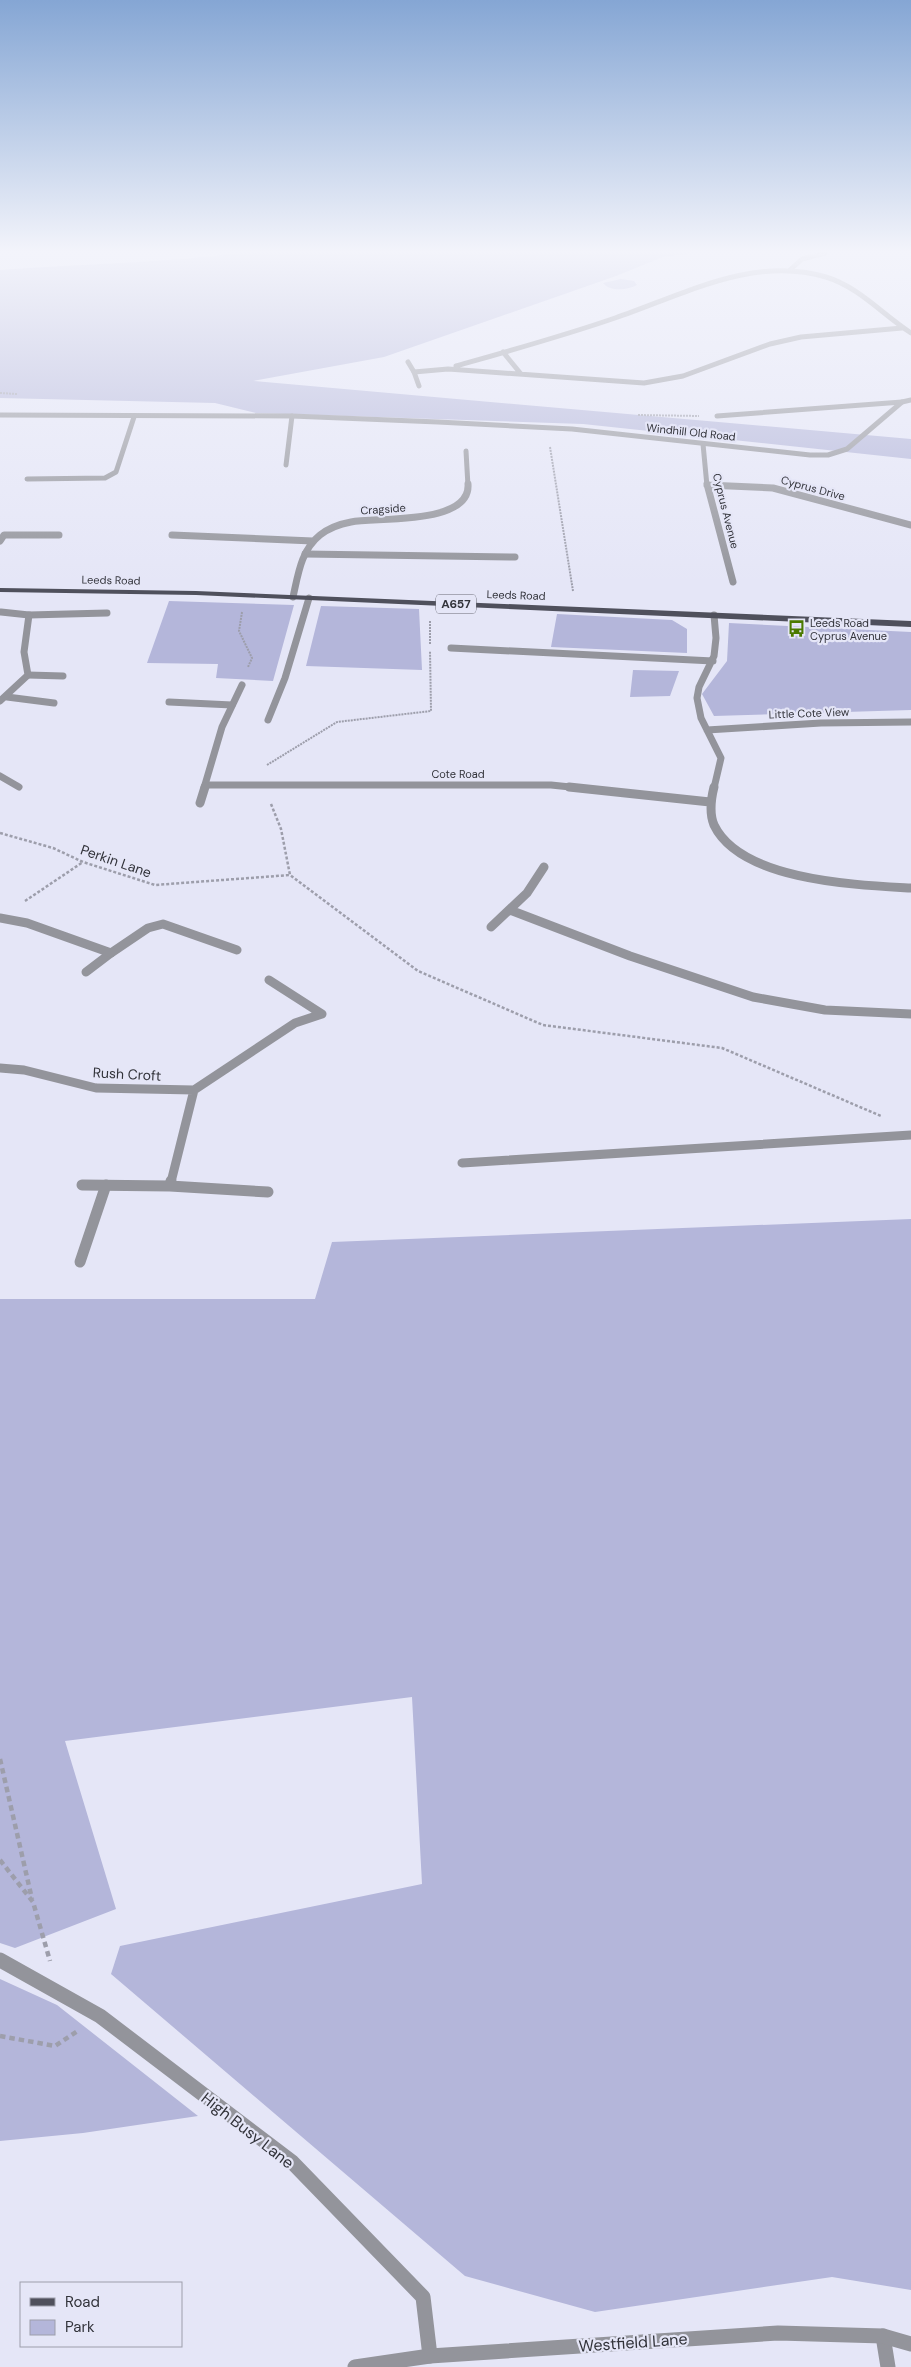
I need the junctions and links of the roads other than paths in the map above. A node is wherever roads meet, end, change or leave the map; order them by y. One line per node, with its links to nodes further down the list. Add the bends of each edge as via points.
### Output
1 (409, 363): 6 (street)
2 (466, 363): 5 (street)
3 (512, 363): 7 (street)
4 (717, 363): 7 (street, via 683,376 644,382)
5 (448, 369): 6 (street); 7 (street)
6 (414, 372): 8 (street)
7 (521, 374)
8 (419, 386)
9 (911, 400): 10 (street, Windhill Old Road)
10 (902, 402): 13 (street); 15 (street, Windhill Old Road, via 846,449 828,455)
11 (0, 415): 14 (street, Windhill Old Road)
12 (292, 416): 14 (street, Windhill Old Road); 15 (street, Windhill Old Road, via 548,428); 17 (street)
13 (717, 416)
14 (134, 417): 18 (street, via 116,472 112,475 105,478)
15 (703, 444): 19 (street, Cyprus Avenue)
16 (466, 451): 24 (street, Cragside, via 469,492 465,500 452,509 418,517 346,523)
17 (286, 465)
18 (27, 479)
19 (707, 485): 20 (street, Cyprus Drive, via 773,488); 27 (street, Cyprus Avenue)
20 (911, 524)
21 (59, 534): 23 (street, via 4,535)
22 (172, 535): 24 (street)
23 (0, 541)
24 (313, 541): 25 (street, Cragside)
25 (306, 554): 26 (street); 29 (street, Cragside)
26 (515, 557)
27 (733, 582)
28 (0, 590): 29 (main road, Leeds Road / A657)
29 (293, 597): 30 (main road, Leeds Road / A657)
30 (309, 598): 34 (main road, Leeds Road / A657); 45 (street, via 286,678)
31 (0, 612): 33 (street)
32 (106, 613): 33 (street)
33 (29, 615): 38 (street, via 24,652)
34 (714, 615): 35 (main road, Leeds Road / A657); 37 (street, via 716,645)
35 (911, 624)
36 (451, 648): 37 (street)
37 (713, 661): 47 (street, via 698,688 700,716)
38 (28, 675): 39 (street); 41 (street)
39 (63, 676)
40 (242, 684): 44 (street)
41 (3, 699): 43 (street)
42 (169, 702): 44 (street)
43 (54, 703)
44 (232, 705): 49 (street)
45 (268, 720)
46 (911, 722): 47 (street, Little Cote View, via 821,723)
47 (708, 730): 51 (street, via 721,758)
48 (0, 776): 50 (street)
49 (205, 785): 51 (street, Cote Road, via 551,785); 52 (street)
50 (20, 787)
51 (710, 802): 54 (street, via 714,824 728,843 765,865 830,881)
52 (200, 803)
53 (544, 867): 55 (street, via 533,887)
54 (911, 888)
55 (510, 910): 57 (street); 62 (street, via 666,969 753,997 825,1010)
56 (0, 918): 59 (street, via 27,922)
57 (491, 927)
58 (237, 950): 59 (street, via 163,924 148,928)
59 (111, 953): 60 (street)
60 (86, 972)
61 (269, 980): 64 (street, via 322,1014 295,1023)
62 (911, 1014)
63 (0, 1068): 64 (street, Rush Croft, via 24,1070 96,1088)
64 (194, 1090): 69 (street)
65 (911, 1135): 66 (street)
66 (462, 1163)
67 (82, 1185): 68 (street)
68 (106, 1186): 69 (street); 71 (street)
69 (170, 1186): 70 (street)
70 (268, 1192)
71 (80, 1262)
72 (0, 1960): 75 (street, High Busy Lane, via 100,2016 292,2162 423,2297)
73 (883, 2336): 74 (street, Westfield Lane); 75 (street, Westfield Lane, via 778,2333); 77 (street)
74 (911, 2344)
75 (430, 2356): 76 (street, Westfield Lane)
76 (355, 2367)
77 (888, 2367)

